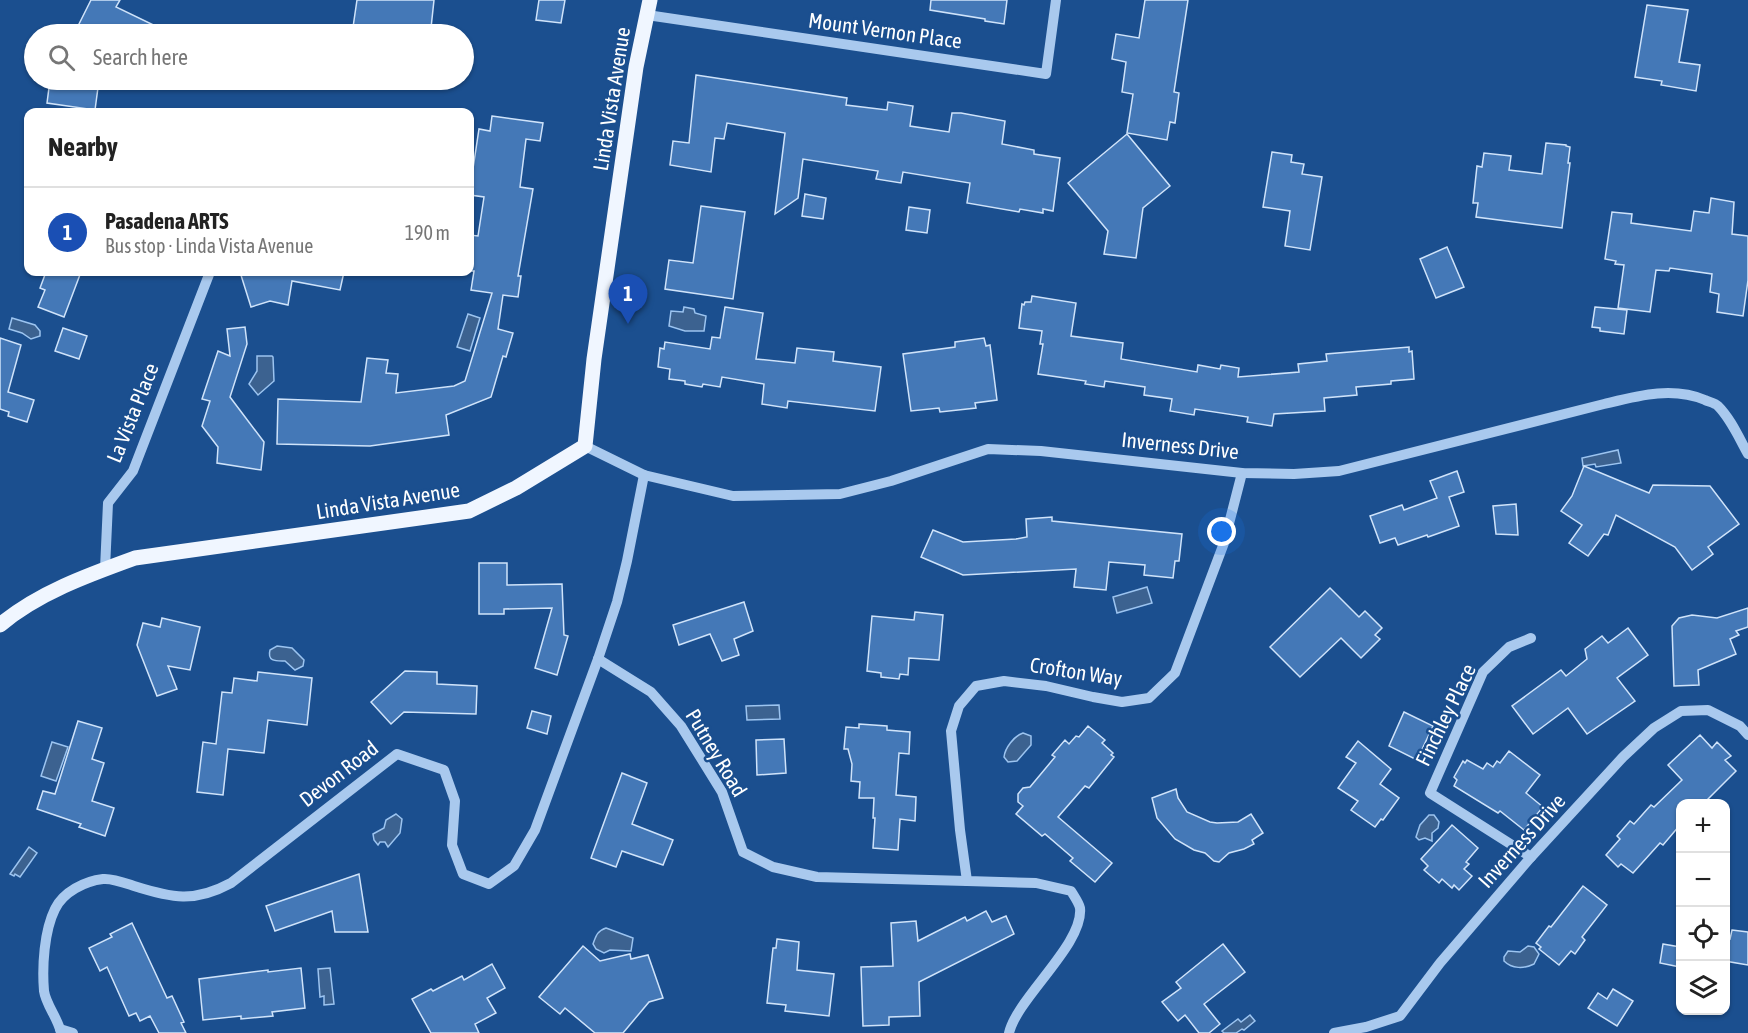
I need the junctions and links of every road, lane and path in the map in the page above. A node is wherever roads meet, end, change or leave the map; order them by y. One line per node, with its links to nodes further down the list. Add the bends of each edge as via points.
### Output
1 (1056, 0): 2 (street, Mount Vernon Place, via 1046,74)
2 (649, 8): 4 (main road, Linda Vista Avenue, via 636,67)
3 (208, 276): 8 (street, La Vista Place, via 133,471 108,503)
4 (585, 446): 7 (street, Inverness Drive); 8 (main road, Linda Vista Avenue, via 469,511 135,558)
5 (1748, 454): 6 (street, Inverness Drive, via 1717,405 1697,396 1667,393 1646,394 1339,471)
6 (1242, 473): 7 (street, Inverness Drive, via 1041,451 988,450 840,494 734,495); 14 (street, Crofton Way, via 1224,543 1175,674 1149,698 1122,702 1004,681 976,686 959,706 951,731)
7 (644, 475): 11 (street, Devon Road, via 617,602)
8 (105, 569): 9 (main road, Linda Vista Avenue, via 45,596)
9 (0, 625)
10 (1531, 638): 13 (street, Finchley Place, via 1509,647 1483,672 1430,794)
11 (598, 659): 14 (street, Putney Road, via 651,692 681,726 722,792 743,852 773,867 817,877); 15 (street, Devon Road, via 535,830 514,866 489,884 464,874 452,845 455,801 444,770 398,754 231,884 213,893 166,897 105,879 83,884 67,894 55,909 44,952 44,993)
12 (1748, 735): 13 (street, Inverness Drive, via 1740,726 1708,710 1681,711 1654,728 1623,757)
13 (1532, 857): 18 (street, Inverness Drive, via 1440,963 1400,1016)
14 (967, 881): 17 (street, Putney Road, via 1036,883 1071,891 1080,908 1076,928 1050,972 1012,1022)
15 (60, 1031): 16 (street)
16 (73, 1033)
17 (1009, 1033)
18 (1335, 1033)

